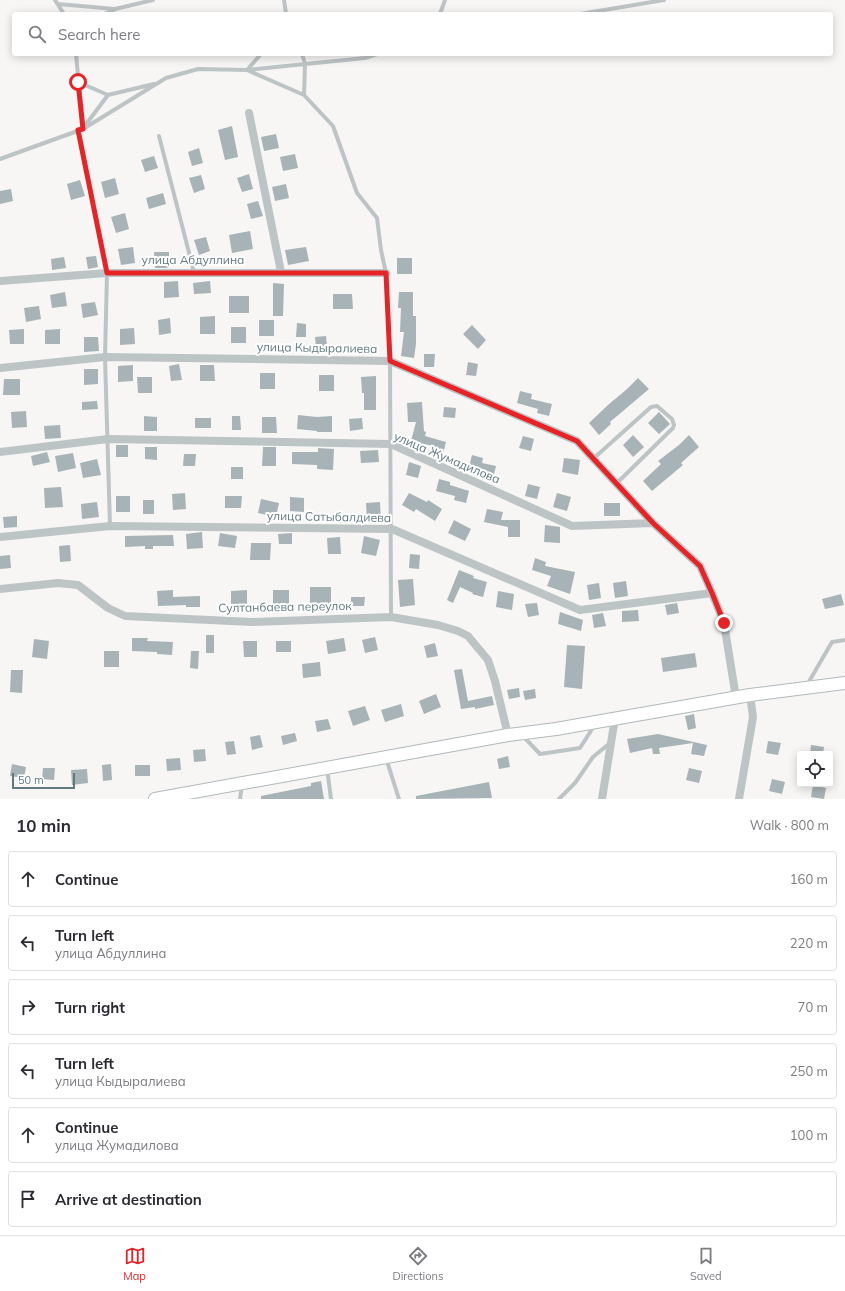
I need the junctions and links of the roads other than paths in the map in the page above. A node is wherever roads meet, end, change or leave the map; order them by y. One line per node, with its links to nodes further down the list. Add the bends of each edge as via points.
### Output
1 (55, 0): 6 (lane)
2 (153, 0): 7 (lane)
3 (284, 0): 10 (lane)
4 (445, 0): 11 (lane)
5 (664, 0): 12 (lane)
6 (58, 4): 7 (lane); 8 (lane)
7 (115, 9): 9 (lane)
8 (63, 12)
9 (108, 12)
10 (285, 12)
11 (441, 12)
12 (592, 12)
13 (76, 56): 19 (lane)
14 (260, 56): 18 (lane)
15 (303, 56): 17 (lane)
16 (371, 56): 17 (lane)
17 (306, 64): 18 (lane); 22 (lane)
18 (247, 70): 20 (lane, via 198,69 166,78); 22 (lane)
19 (78, 82): 21 (lane); 24 (lane)
20 (158, 83): 21 (lane); 24 (lane)
21 (108, 95): 24 (lane)
22 (304, 95): 30 (lane, via 333,126 356,193 377,218)
23 (250, 113): 28 (street)
24 (80, 130): 26 (lane); 29 (lane)
25 (159, 136): 27 (lane)
26 (0, 159)
27 (194, 272): 28 (street, улица Абдуллина); 29 (street, улица Абдуллина)
28 (281, 272): 30 (street, улица Абдуллина)
29 (107, 273): 31 (street, улица Абдуллина); 32 (lane)
30 (386, 273): 33 (lane)
31 (0, 281)
32 (105, 357): 33 (street, улица Кыдыралиева); 34 (street, улица Кыдыралиева); 35 (lane)
33 (390, 361): 36 (lane); 38 (street, улица Кыдыралиева, via 577,441)
34 (0, 368)
35 (108, 439): 36 (street, улица Жумадилова); 37 (street, улица Жумадилова); 41 (lane)
36 (391, 444): 40 (street, улица Жумадилова, via 572,526); 42 (lane)
37 (0, 452)
38 (593, 459): 39 (street, улица Кыдыралиева); 39 (lane, via 652,408 657,406 672,419 673,428)
39 (616, 483): 40 (street, улица Кыдыралиева)
40 (653, 523): 45 (street, via 700,566)
41 (110, 526): 42 (street, улица Сатыбалдиева); 43 (street, улица Сатыбалдиева)
42 (392, 529): 45 (street, улица Сатыбалдиева, via 580,610); 46 (lane)
43 (0, 537)
44 (0, 589): 46 (street, Султанбаева переулок, via 58,583 78,585 108,608 125,616 252,622)
45 (712, 593): 51 (street, via 724,623)
46 (391, 617): 55 (street, Султанбаева переулок, via 438,624 468,636 488,660)
47 (845, 640): 49 (lane, via 832,642)
48 (845, 682): 49 (main road)
49 (805, 689): 50 (main road)
50 (750, 695): 51 (main road); 66 (street, via 753,716)
51 (736, 698): 52 (main road)
52 (615, 718): 53 (main road); 56 (street)
53 (597, 721): 54 (main road); 54 (lane, via 580,748 574,749 540,754)
54 (521, 733): 55 (main road)
55 (508, 735): 57 (main road)
56 (611, 741): 64 (lane, via 593,757); 65 (street)
57 (386, 757): 58 (main road); 63 (lane)
58 (327, 768): 59 (main road); 62 (lane)
59 (243, 783): 60 (main road); 61 (lane)
60 (155, 799)
61 (240, 799)
62 (331, 799)
63 (399, 799)
64 (559, 799)
65 (602, 799)
66 (739, 799)

